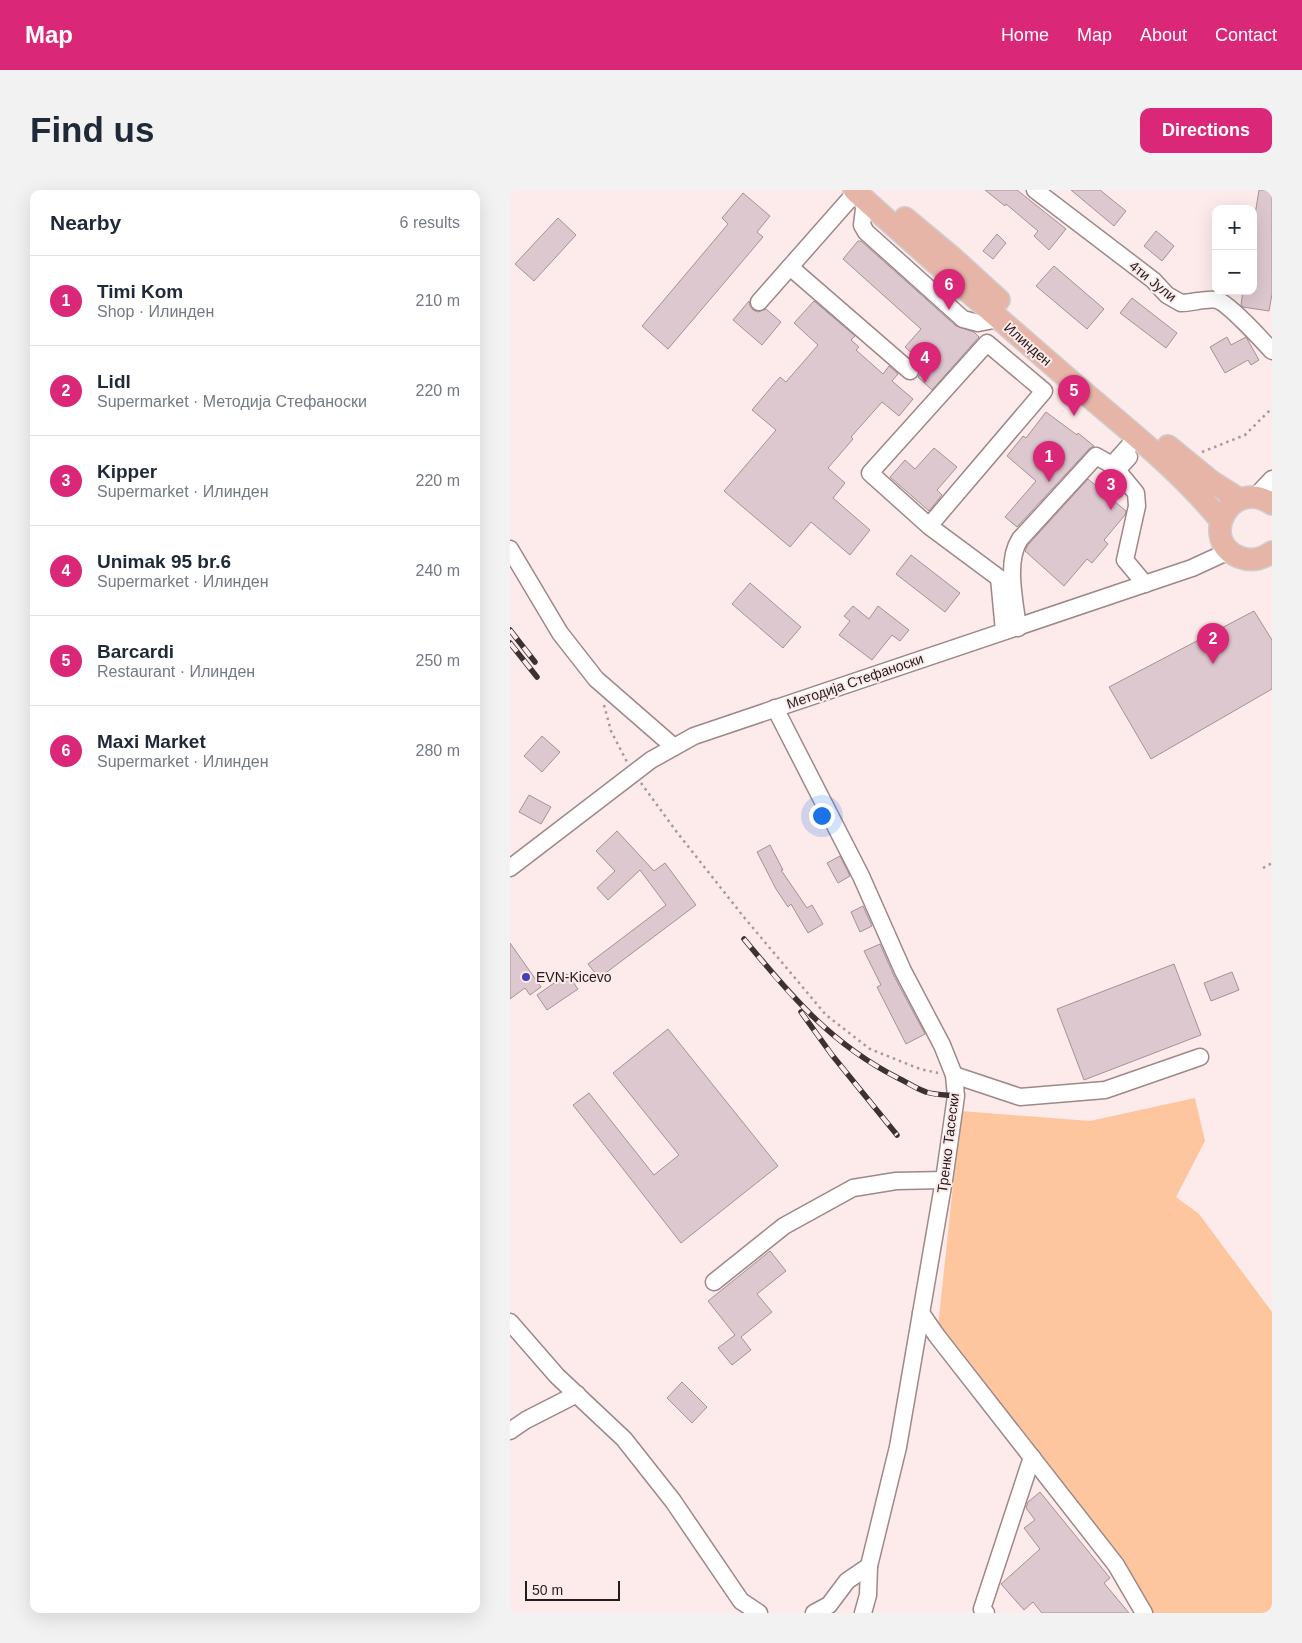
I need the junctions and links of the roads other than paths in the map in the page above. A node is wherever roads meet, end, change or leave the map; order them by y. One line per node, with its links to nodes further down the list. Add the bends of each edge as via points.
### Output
1 (1035, 190): 5 (street, 4ти Јули, via 1167,295 1181,304 1206,300 1222,302)
2 (862, 193): 3 (street); 7 (main road, Илинден, via 999,319); 10 (main road, Илинден, via 954,258 1008,309 1212,482)
3 (790, 267): 4 (street); 6 (street)
4 (759, 302)
5 (1272, 351)
6 (910, 371)
7 (1140, 439): 8 (street); 11 (main road, Илинден, via 1195,490)
8 (1114, 468): 16 (street, via 1096,456 1020,539); 17 (street, via 1136,493 1137,506 1125,560)
9 (1272, 479): 10 (street)
10 (1255, 500): 11 (main road, via 1231,504)
11 (1221, 522): 14 (main road, Илинден, via 1220,532)
12 (929, 526): 12 (street, via 870,473 987,343 1044,392); 16 (street)
13 (510, 549): 20 (street, via 560,632 596,679)
14 (1229, 551): 15 (main road, via 1246,559); 17 (street, Методија Стефаноски)
15 (1270, 556)
16 (1005, 576): 18 (street)
17 (1146, 584): 18 (street, Методија Стефаноски)
18 (1011, 629): 19 (street, Методија Стефаноски)
19 (775, 708): 20 (street, Методија Стефаноски, via 694,736); 23 (street, Тренко Тасески, via 860,876)
20 (674, 747): 21 (street, Методија Стефаноски, via 633,773)
21 (510, 868)
22 (1200, 1057): 23 (street, via 1105,1090 1020,1097)
23 (954, 1076): 24 (street, Тренко Тасески, via 956,1096)
24 (944, 1180): 25 (street, via 896,1181 853,1188 784,1226); 26 (street, Тренко Тасески)
25 (714, 1282)
26 (921, 1313): 30 (street); 31 (street, Тренко Тасески, via 898,1447)
27 (510, 1322): 28 (street)
28 (577, 1394): 29 (street); 32 (street, via 624,1439 673,1501 742,1600)
29 (510, 1431)
30 (1032, 1457): 35 (street, via 982,1609); 36 (street, via 1116,1565)
31 (869, 1566): 33 (street, via 847,1581 829,1605); 34 (street, Тренко Тасески, via 868,1595)
32 (759, 1613)
33 (814, 1613)
34 (862, 1613)
35 (986, 1613)
36 (1144, 1613)

